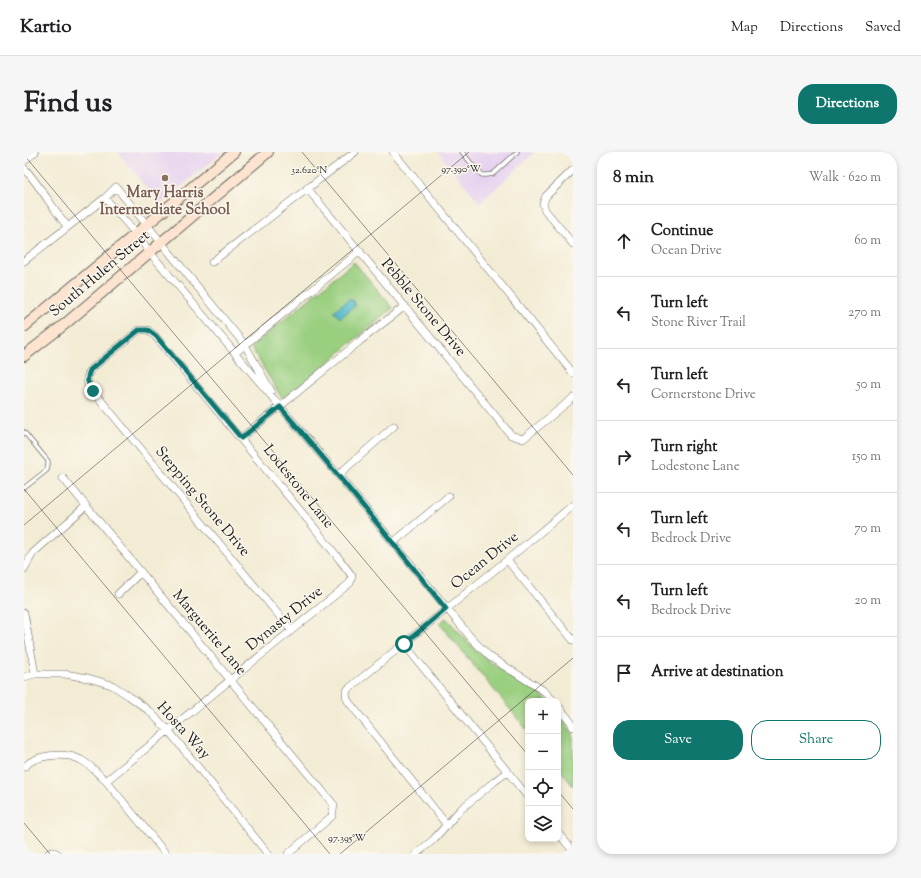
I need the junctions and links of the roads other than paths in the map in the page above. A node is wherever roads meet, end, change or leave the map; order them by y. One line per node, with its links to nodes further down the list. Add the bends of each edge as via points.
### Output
1 (35, 152): 8 (street)
2 (234, 152): 13 (main road, South Hulen Street)
3 (268, 152): 16 (main road, South Hulen Street)
4 (355, 152): 11 (street)
5 (393, 152): 28 (street)
6 (462, 152): 7 (lane, via 475,168 487,175 493,174)
7 (517, 152)
8 (24, 161)
9 (24, 168): 14 (street)
10 (573, 170): 17 (street, via 546,196 543,203 545,210)
11 (307, 188): 19 (street, Pebble Stone Drive); 21 (street)
12 (105, 198): 13 (street, via 116,187); 14 (street); 15 (street)
13 (147, 225): 15 (main road, South Hulen Street); 16 (street)
14 (67, 226): 20 (street)
15 (136, 234): 18 (street); 23 (main road, South Hulen Street)
16 (161, 242): 18 (main road, South Hulen Street); 25 (street)
17 (573, 244)
18 (149, 252): 26 (street); 27 (main road, South Hulen Street)
19 (360, 252): 22 (street, Pebble Stone Drive); 25 (street)
20 (24, 261)
21 (212, 262)
22 (405, 306): 29 (street, Pebble Stone Drive, via 511,435 523,439); 30 (street)
23 (24, 327)
24 (156, 336): 33 (street, Lodestone Lane); 48 (street, Stepping Stone Drive, via 148,330 139,330 90,370 88,385)
25 (245, 345): 26 (street); 30 (street)
26 (235, 354): 30 (street)
27 (24, 356)
28 (573, 373)
29 (573, 398)
30 (280, 407): 33 (street); 34 (street)
31 (394, 426): 34 (street)
32 (24, 432): 36 (lane, via 48,464 47,470)
33 (241, 438): 44 (street, Lodestone Lane, via 340,560 352,576)
34 (338, 475): 40 (street)
35 (63, 478): 38 (street, Marguerite Lane)
36 (24, 488)
37 (449, 496): 40 (street)
38 (86, 506): 42 (street, via 33,553); 43 (street, Marguerite Lane)
39 (572, 507): 41 (street, Ocean Drive)
40 (394, 542): 46 (street)
41 (507, 560): 46 (street, Ocean Drive); 49 (street)
42 (24, 569)
43 (141, 572): 45 (street); 53 (street, Marguerite Lane)
44 (350, 583): 48 (street, Dynasty Drive)
45 (118, 594)
46 (446, 609): 50 (street, Ocean Drive); 54 (street, via 490,657)
47 (24, 613): 51 (street)
48 (292, 630): 53 (street, Dynasty Drive)
49 (573, 640)
50 (404, 644): 59 (street); 62 (street, Ocean Drive, via 348,689 346,696)
51 (35, 674): 52 (street, Hosta Way); 57 (street, Hosta Way, via 65,674 112,685 148,710)
52 (24, 677)
53 (230, 680): 57 (street, Dynasty Drive); 69 (street, Marguerite Lane, via 334,805 332,816)
54 (551, 698)
55 (561, 710): 56 (street)
56 (573, 727)
57 (168, 730): 60 (street, Dynasty Drive); 68 (street, Hosta Way)
58 (24, 766): 60 (street, via 33,760 49,756 67,756 81,760)
59 (507, 772): 61 (street); 62 (street, via 460,810)
60 (106, 781): 67 (street)
61 (525, 793)
62 (447, 825): 70 (street)
63 (561, 837): 64 (street)
64 (573, 851)
65 (48, 854): 66 (street)
66 (58, 854)
67 (166, 854)
68 (268, 854)
69 (288, 854)
70 (416, 854)

